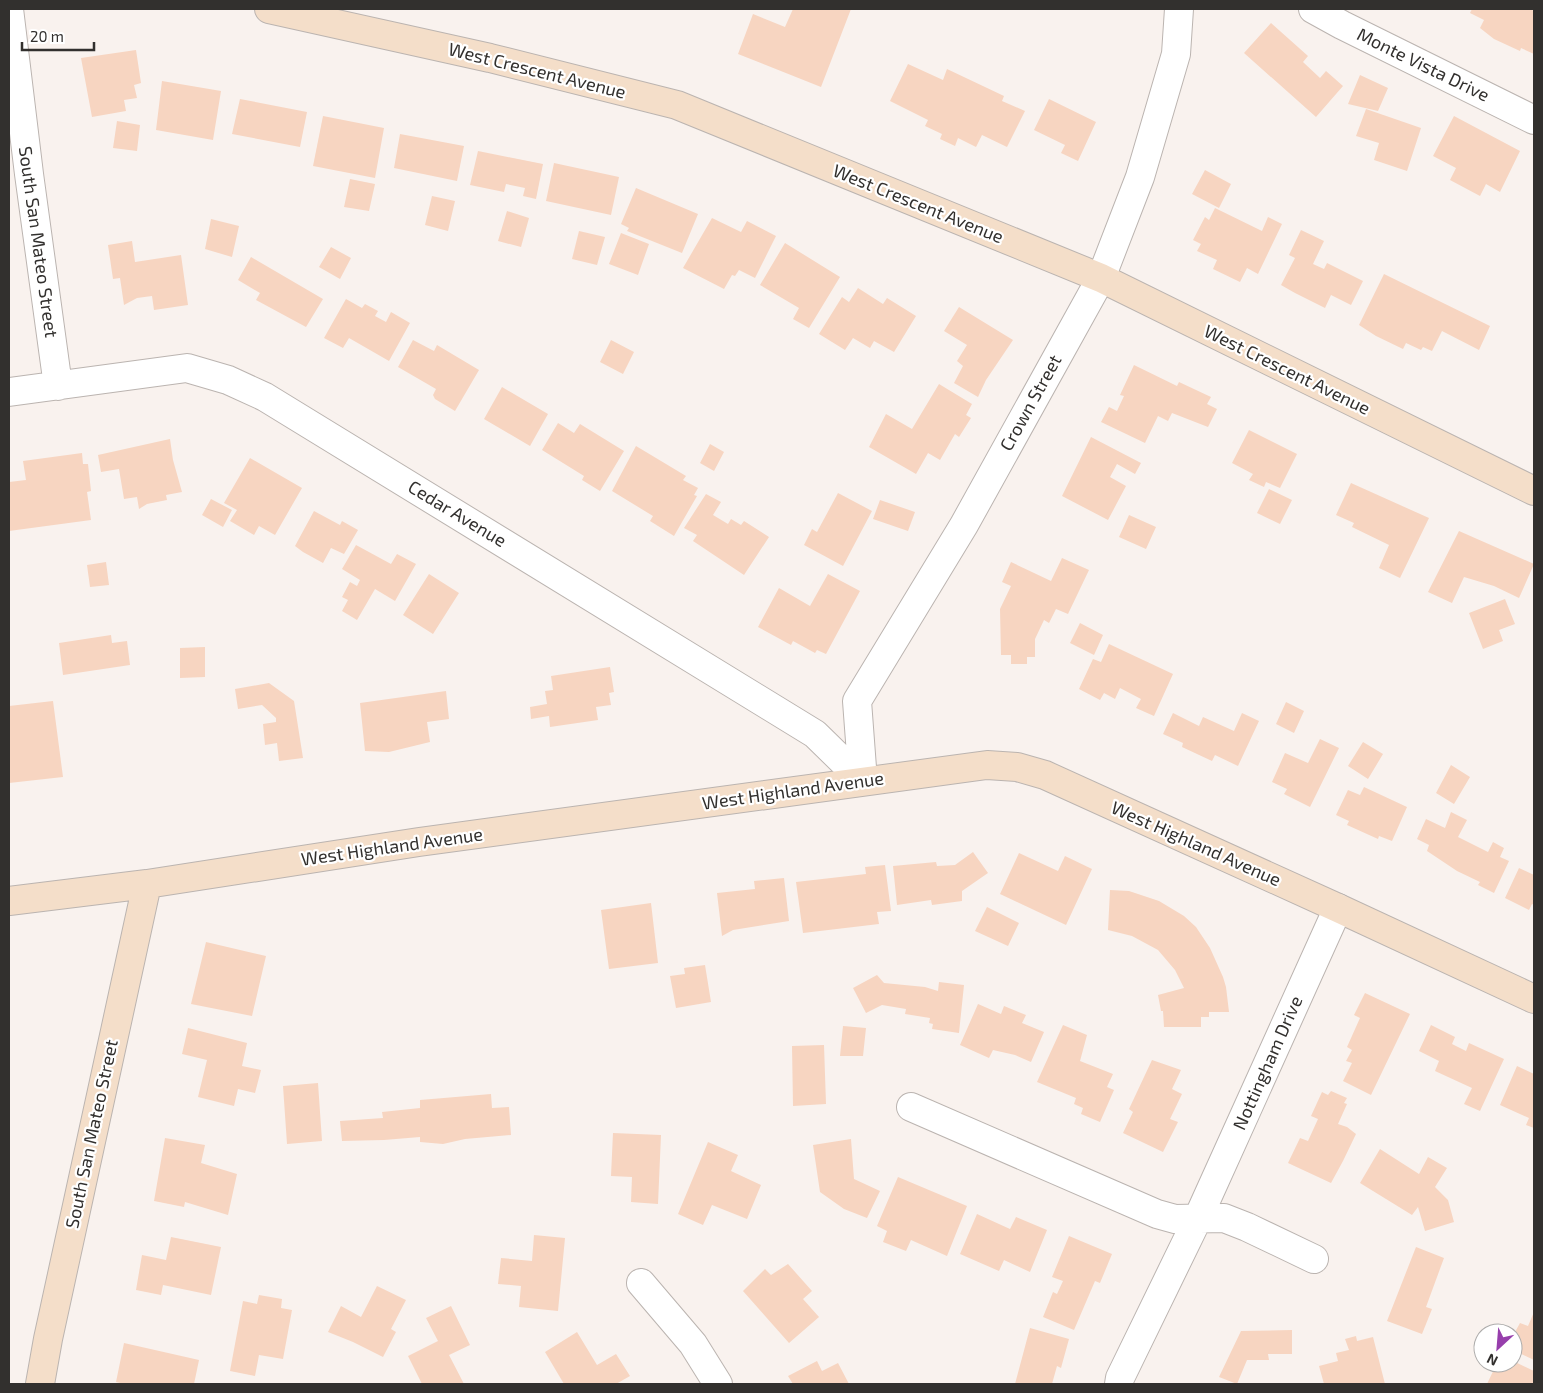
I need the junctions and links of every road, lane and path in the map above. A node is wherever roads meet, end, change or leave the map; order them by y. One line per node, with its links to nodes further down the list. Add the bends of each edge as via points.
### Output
1 (9, 9): 7 (street, South San Mateo Street)
2 (268, 9): 6 (street, West Crescent Avenue, via 490,58 677,105)
3 (1179, 9): 6 (street, Crown Street, via 1176,54 1157,120 1140,177)
4 (1313, 9): 5 (street, Monte Vista Drive)
5 (1534, 120)
6 (1101, 278): 9 (street, West Crescent Avenue); 10 (street, Crown Street, via 964,525 857,701)
7 (58, 386): 8 (street, Cedar Avenue); 10 (street, Cedar Avenue, via 187,368 228,380 265,397 815,734)
8 (9, 392)
9 (1534, 491)
10 (863, 781): 11 (street, West Highland Avenue, via 419,842); 13 (street, West Highland Avenue, via 987,765 1017,767 1045,775)
11 (147, 884): 12 (street, West Highland Avenue); 19 (street, South San Mateo Street)
12 (9, 901)
13 (1338, 908): 14 (street, West Highland Avenue); 16 (street, Nottingham Drive)
14 (1534, 999)
15 (911, 1107): 16 (street, via 1157,1214 1175,1219)
16 (1198, 1218): 17 (street, via 1224,1218); 21 (street, Nottingham Drive)
17 (1314, 1259)
18 (641, 1283): 20 (street, via 693,1344)
19 (40, 1384)
20 (718, 1384)
21 (1119, 1384)

